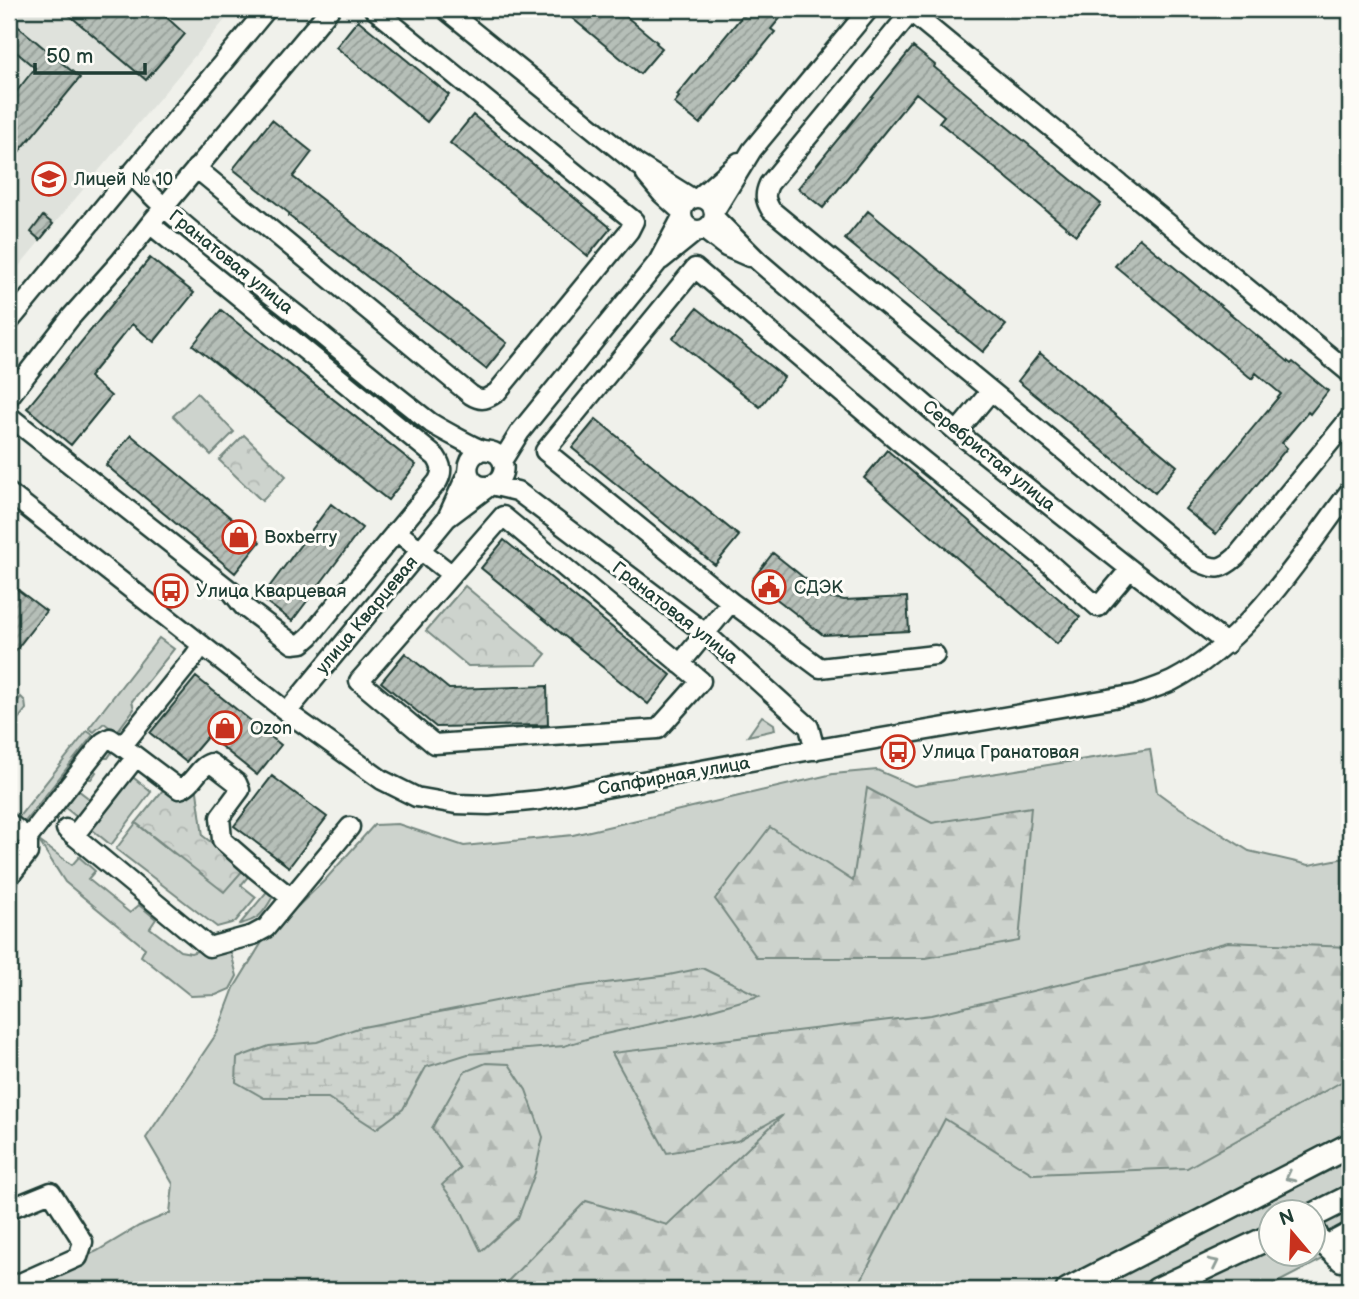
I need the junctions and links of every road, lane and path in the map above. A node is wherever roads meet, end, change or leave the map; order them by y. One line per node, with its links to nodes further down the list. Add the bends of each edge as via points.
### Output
1 (267, 9): 9 (street)
2 (330, 9): 8 (street)
3 (374, 9): 8 (street, via 634,221 496,392 487,399 471,395)
4 (445, 9): 11 (street, via 637,164 662,194)
5 (869, 9): 7 (street)
6 (909, 10): 16 (street); 17 (street, via 769,184 765,201)
7 (752, 150): 11 (street); 12 (street)
8 (196, 168): 10 (street)
9 (130, 174): 10 (street, Гранатовая улица); 15 (street)
10 (164, 207): 13 (street); 21 (street, Гранатовая улица)
11 (689, 207): 12 (street, via 708,202); 12 (street, via 688,227); 14 (street)
12 (707, 222): 14 (street); 22 (street, Серебристая улица, via 726,247 758,261)
13 (150, 223): 18 (street); 30 (street, via 436,457 442,472 438,481)
14 (658, 262): 23 (street, via 520,432)
15 (9, 322)
16 (1350, 373)
17 (991, 391): 20 (street, via 1212,569 1236,557); 22 (street)
18 (9, 397)
19 (9, 416): 30 (street, via 293,644 310,636)
20 (1350, 418)
21 (435, 425): 23 (street, Гранатовая улица); 24 (street, Гранатовая улица)
22 (957, 432): 32 (street, Серебристая улица)
23 (494, 457): 24 (street, via 472,456); 25 (street, via 501,478); 26 (street, Гранатовая улица)
24 (468, 469): 25 (street, via 480,485); 29 (street)
25 (491, 485): 26 (street, Гранатовая улица); 29 (street)
26 (517, 491): 35 (street, Гранатовая улица)
27 (1350, 491): 36 (street, Сапфирная улица, via 1267,601)
28 (9, 493): 37 (street, Сапфирная улица)
29 (447, 517): 31 (street, улица Кварцевая)
30 (396, 531): 31 (street)
31 (420, 551): 33 (street); 40 (street, улица Кварцевая)
32 (1129, 569): 34 (street, via 1098,607 695,268 545,451); 36 (street, Серебристая улица)
33 (451, 574): 39 (street, via 503,516); 39 (street, via 359,681 434,744 658,729 701,681)
34 (731, 602): 35 (street); 38 (street, via 820,668)
35 (705, 633): 39 (street); 41 (street, Гранатовая улица, via 809,727)
36 (1227, 644): 41 (street, Сапфирная улица, via 1170,682 1137,694)
37 (202, 645): 40 (street, Сапфирная улица); 42 (street)
38 (935, 655)
39 (680, 664)
40 (287, 712): 41 (street, Сапфирная улица, via 382,780 416,797 456,804 540,800)
41 (816, 750)
42 (129, 751): 45 (street, via 110,738 103,742); 47 (street, via 179,789 211,763 237,783 240,790 219,817 222,840); 47 (street, via 70,832 209,947 261,931)
43 (9, 823): 45 (street)
44 (350, 827): 47 (street)
45 (28, 838): 46 (street, via 28,853)
46 (9, 877)
47 (291, 898)
48 (1350, 1145): 58 (main road, one-way to 58)
49 (1350, 1197): 50 (main road)
50 (1328, 1208)
51 (9, 1209): 57 (street, via 51,1192 83,1242 78,1258)
52 (1350, 1232): 54 (street)
53 (1258, 1243): 59 (main road, one-way to 53)
54 (1328, 1244)
55 (1328, 1250): 56 (street)
56 (1341, 1262)
57 (9, 1288)
58 (1068, 1290)
59 (1157, 1290)

